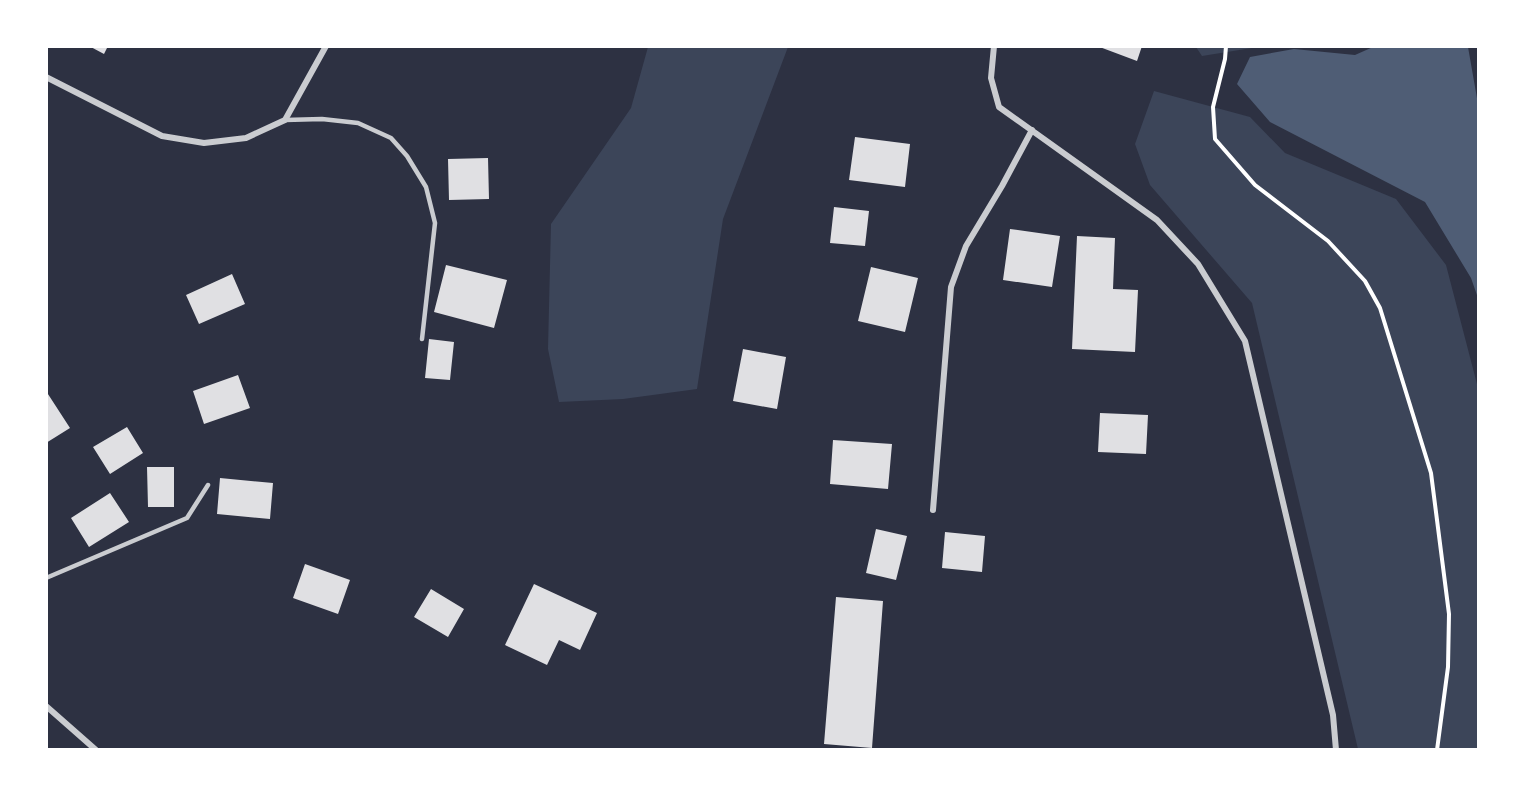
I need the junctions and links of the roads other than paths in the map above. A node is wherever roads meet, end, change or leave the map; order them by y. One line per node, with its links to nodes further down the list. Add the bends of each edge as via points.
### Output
1 (326, 46): 4 (street)
2 (994, 46): 5 (street, via 991,78 999,107)
3 (46, 78): 4 (street, via 162,136 204,143 246,138)
4 (285, 120): 6 (lane, via 358,123 391,138 407,156 426,187 435,222)
5 (1032, 130): 8 (street, via 966,246 951,287); 12 (street, via 1157,220 1198,264 1245,340 1333,715)
6 (422, 339)
7 (208, 485): 9 (lane, via 186,518)
8 (933, 510)
9 (46, 578)
10 (46, 706): 11 (street)
11 (96, 750)
12 (1336, 750)

